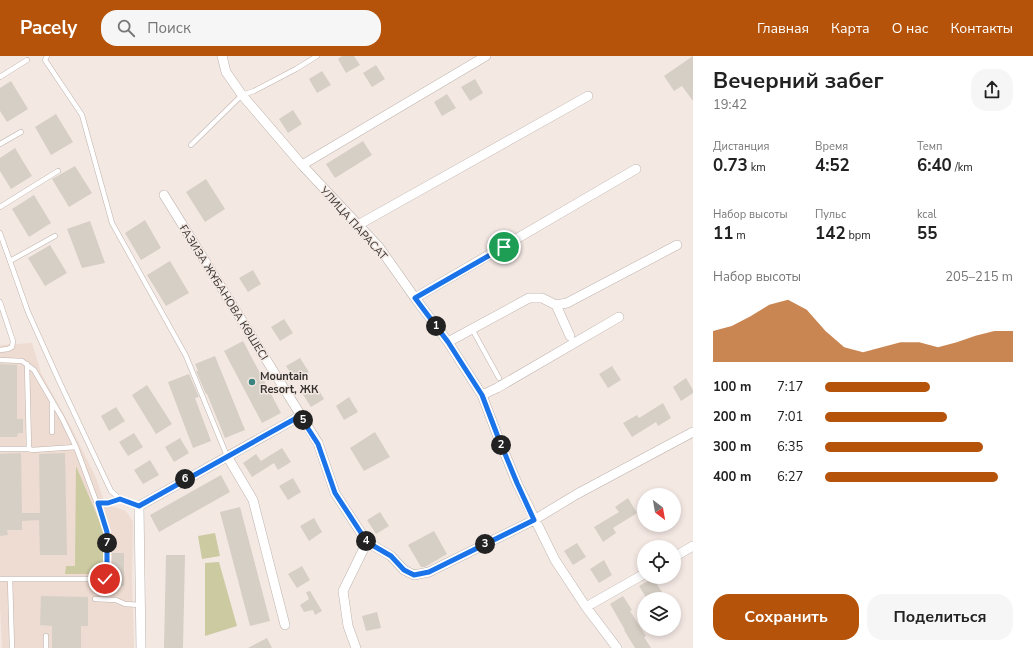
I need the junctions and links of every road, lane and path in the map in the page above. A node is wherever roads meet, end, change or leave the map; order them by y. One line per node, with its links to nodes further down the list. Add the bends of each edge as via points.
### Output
1 (47, 56): 41 (lane, via 45,60 82,115 112,223 186,356)
2 (222, 56): 7 (street, УЛИЦА ПАРАСАТ, via 226,72)
3 (317, 56): 7 (lane)
4 (486, 56): 12 (street)
5 (28, 60): 6 (lane)
6 (0, 77)
7 (242, 95): 11 (lane); 12 (street, УЛИЦА ПАРАСАТ)
8 (588, 96): 17 (street)
9 (21, 132): 10 (lane)
10 (0, 144)
11 (191, 145)
12 (302, 165): 17 (street, УЛИЦА ПАРАСАТ)
13 (636, 170): 22 (street)
14 (58, 171): 16 (lane)
15 (164, 195): 35 (street, ҒАЗИЗА ЖҰБАНОВА КӨШЕСІ)
16 (0, 207)
17 (358, 225): 22 (street, УЛИЦА ПАРАСАТ, via 379,247)
18 (0, 234): 21 (lane)
19 (55, 236): 21 (lane)
20 (677, 244): 24 (street, via 567,303)
21 (10, 261): 42 (lane, via 28,312 60,383 112,491)
22 (415, 298): 28 (street, УЛИЦА ПАРАСАТ)
23 (0, 302): 29 (lane, via 13,341 12,347)
24 (556, 305): 26 (street, via 542,298 529,298); 27 (street)
25 (619, 317): 33 (street)
26 (472, 329): 28 (street); 32 (lane)
27 (570, 336)
28 (448, 342): 33 (street, УЛИЦА ПАРАСАТ)
29 (0, 350)
30 (0, 360): 31 (lane, via 22,361)
31 (27, 364): 34 (lane, via 34,370); 39 (lane)
32 (499, 378)
33 (482, 395): 45 (street, УЛИЦА ПАРАСАТ)
34 (52, 401): 36 (lane); 38 (lane)
35 (300, 416): 41 (street); 46 (street, ҒАЗИЗА ЖҰБАНОВА КӨШЕСІ, via 318,444 335,493)
36 (52, 432)
37 (693, 432): 45 (street)
38 (76, 447): 39 (lane, via 32,450); 43 (lane)
39 (29, 448): 40 (lane)
40 (0, 449)
41 (227, 456): 44 (street); 55 (street, via 253,500)
42 (120, 499): 43 (lane); 44 (lane)
43 (98, 503): 51 (lane, via 107,532 105,579)
44 (139, 506): 53 (street)
45 (534, 520): 46 (street, via 429,572 414,575 404,570 391,556); 54 (street, УЛИЦА ПАРАСАТ, via 555,560)
46 (367, 542): 60 (street, via 343,591 348,626)
47 (693, 546): 48 (street)
48 (681, 553)
49 (637, 578): 54 (street)
50 (0, 579): 51 (lane)
51 (10, 579): 57 (lane)
52 (95, 598): 53 (lane)
53 (140, 605): 59 (street)
54 (586, 607): 61 (street, УЛИЦА ПАРАСАТ)
55 (285, 625)
56 (46, 636): 58 (lane)
57 (12, 648)
58 (46, 648)
59 (141, 648)
60 (356, 648)
61 (617, 648)

